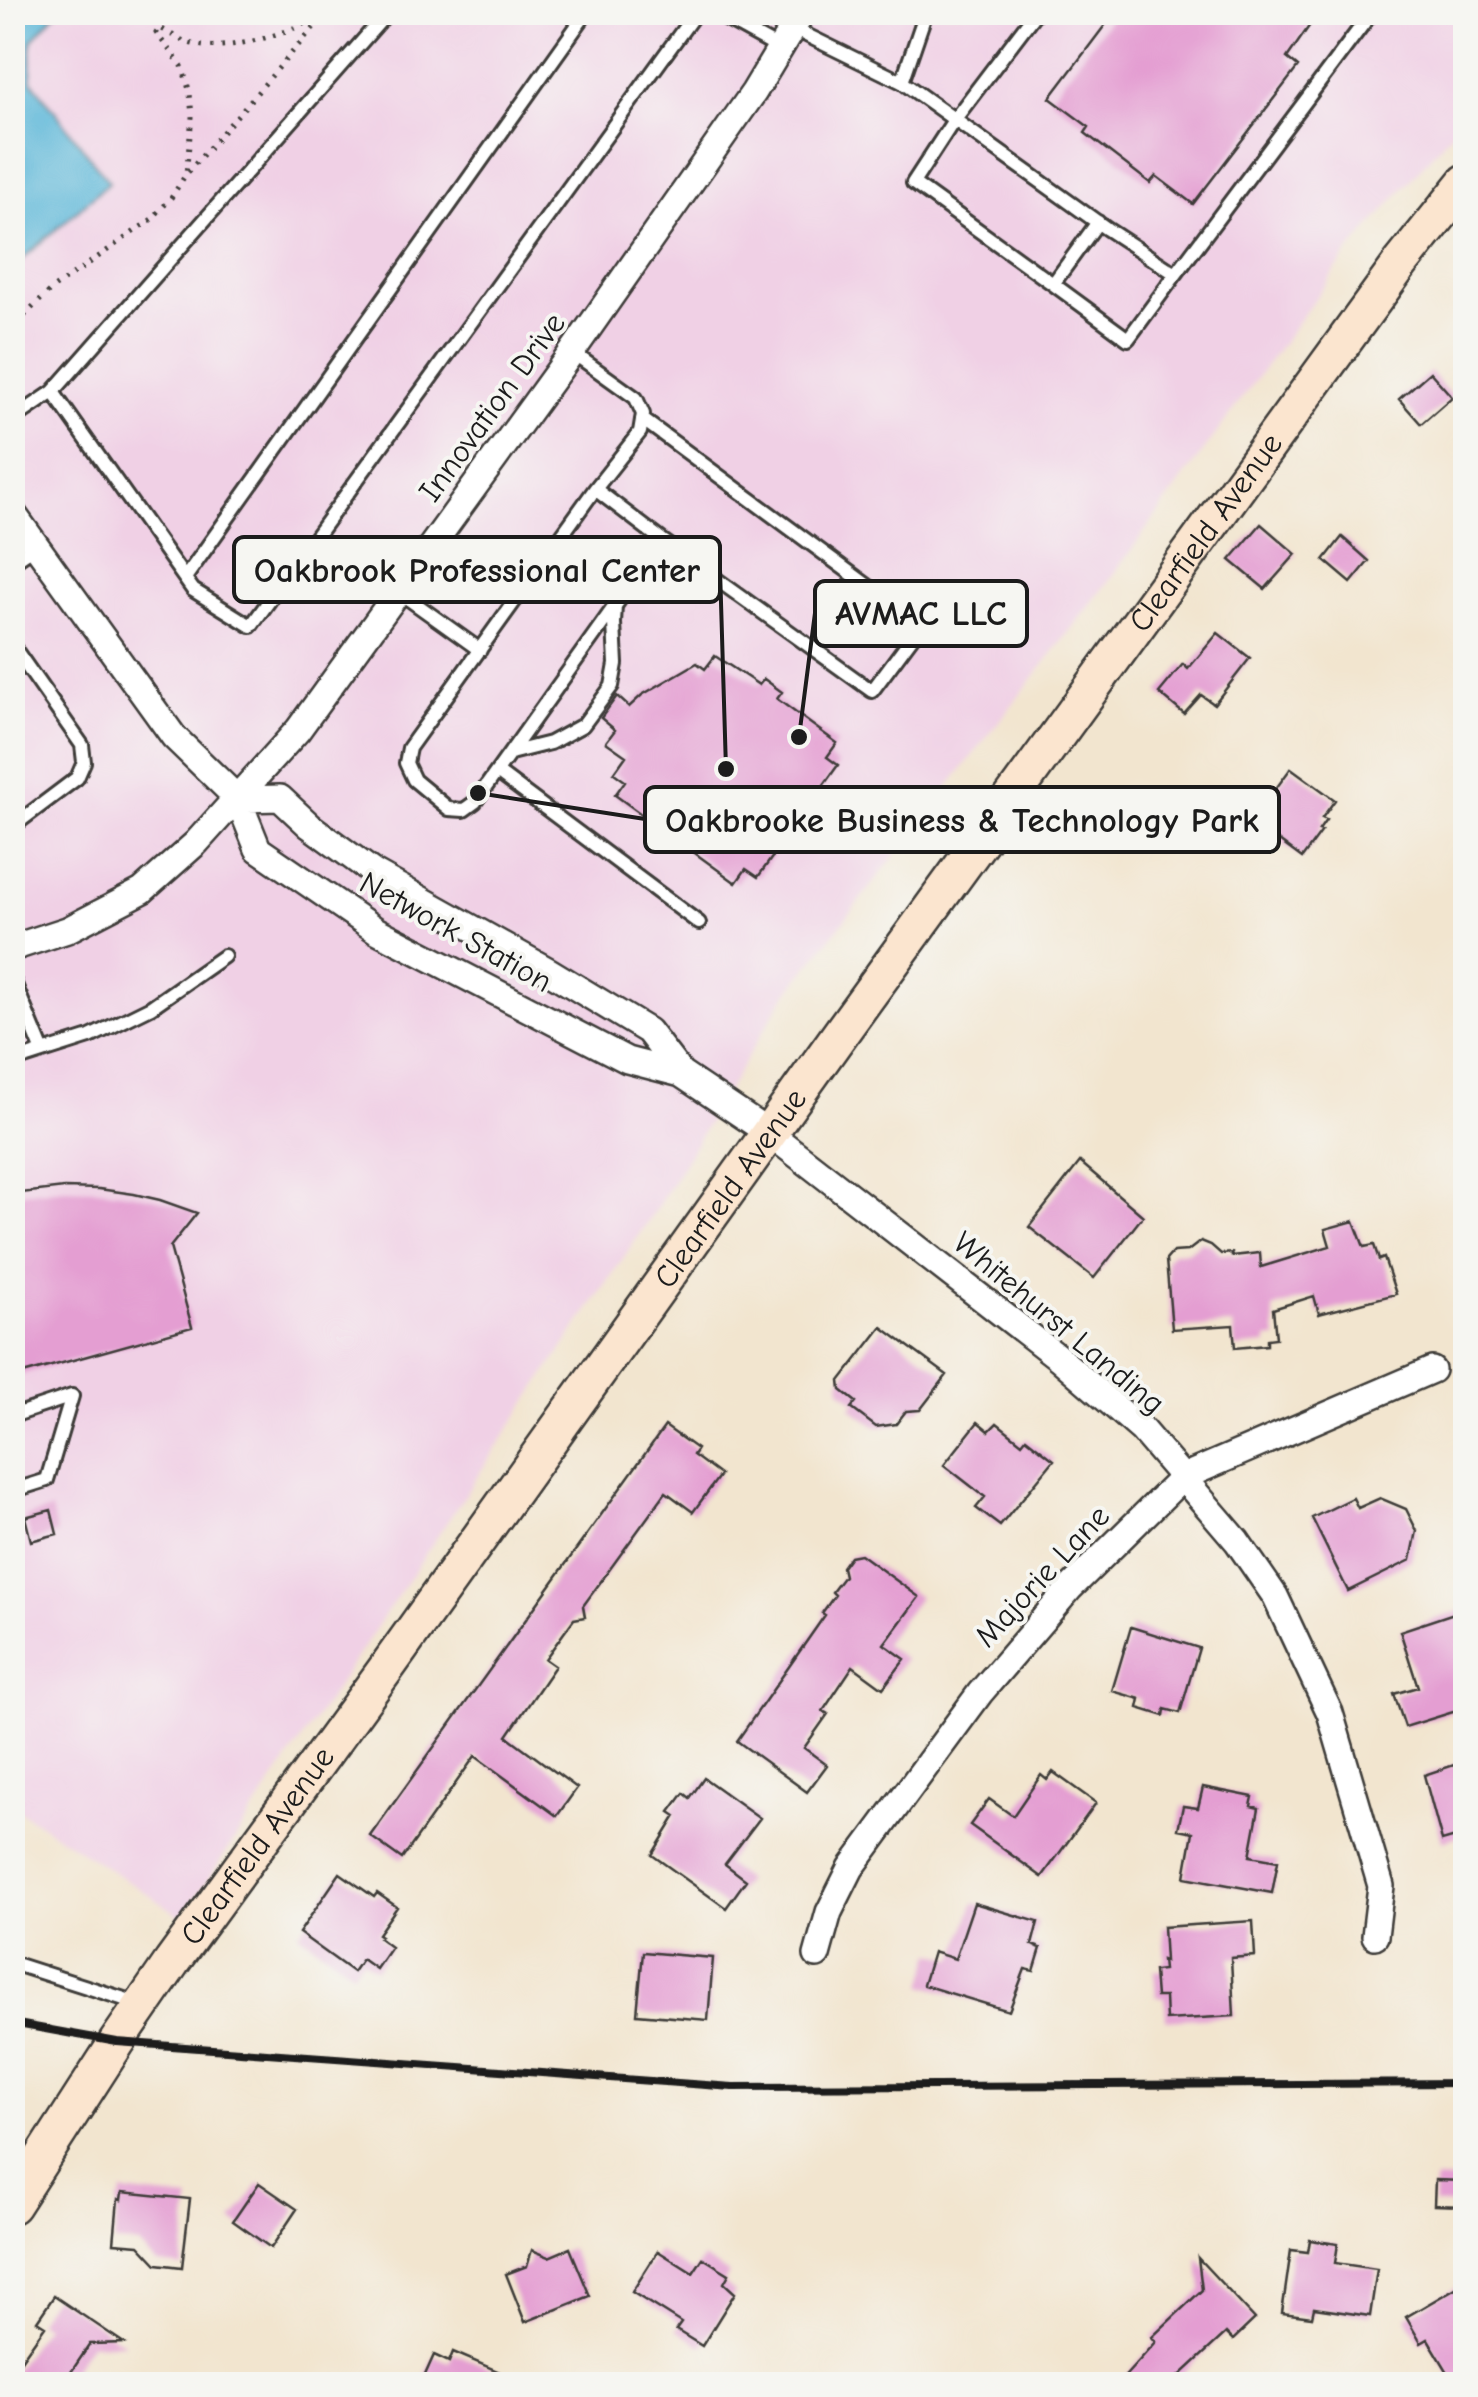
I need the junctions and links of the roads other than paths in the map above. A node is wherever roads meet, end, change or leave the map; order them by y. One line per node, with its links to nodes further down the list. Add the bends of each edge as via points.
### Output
1 (388, 12): 16 (lane)
2 (586, 12): 24 (lane)
3 (696, 12): 24 (lane, via 252,626 193,590)
4 (712, 12): 8 (lane)
5 (926, 12): 9 (lane)
6 (1036, 12): 10 (lane)
7 (1372, 12): 13 (lane)
8 (791, 30): 9 (lane); 15 (street, Innovation Drive)
9 (902, 82): 10 (lane)
10 (954, 120): 12 (lane); 14 (lane, via 913,184)
11 (1466, 182): 40 (street, Clearfield Avenue)
12 (1098, 222): 13 (lane); 14 (lane)
13 (1176, 274): 14 (lane, via 1128,339)
14 (1053, 284)
15 (572, 352): 18 (lane, via 636,398); 25 (street, Innovation Drive)
16 (53, 392): 17 (lane); 24 (lane)
17 (12, 420)
18 (642, 420): 19 (lane, via 640,432); 21 (lane, via 921,625 872,691)
19 (595, 490): 21 (lane); 28 (lane)
20 (12, 512): 22 (street, Network Station)
21 (662, 540): 26 (lane)
22 (36, 545): 23 (lane); 31 (street, Network Station, via 174,737)
23 (12, 562)
24 (185, 578)
25 (399, 592): 28 (lane); 31 (street, Innovation Drive)
26 (616, 606): 29 (lane); 29 (lane, via 612,686 583,726)
27 (12, 644): 32 (lane, via 82,745 84,762 77,778)
28 (480, 650): 30 (lane, via 409,748 406,763 414,780 449,809 476,802)
29 (510, 753): 30 (lane)
30 (497, 772): 33 (lane)
31 (238, 799): 34 (street, Innovation Drive, via 142,890 68,930); 39 (street, Network Station, via 280,798 374,873 648,1030); 39 (street, Network Station, via 258,849 376,930 627,1060)
32 (12, 826)
33 (699, 923)
34 (12, 948)
35 (224, 956): 37 (lane, via 151,1007)
36 (12, 977): 37 (lane)
37 (42, 1052): 38 (lane)
38 (12, 1062)
39 (682, 1074): 40 (street, Network Station)
40 (769, 1132): 43 (street, Whitehurst Landing, via 1060,1358 1142,1430); 48 (street, Clearfield Avenue)
41 (1432, 1370): 43 (street, Majorie Lane)
42 (12, 1416): 44 (lane, via 72,1396 47,1480)
43 (1183, 1477): 45 (street, Whitehurst Landing, via 1275,1596 1330,1713 1380,1886); 46 (street, Majorie Lane, via 1070,1588 980,1692 851,1868)
44 (12, 1491)
45 (1375, 1936)
46 (817, 1955)
47 (12, 1963): 48 (lane)
48 (142, 2005): 49 (street, Clearfield Avenue)
49 (12, 2205)

